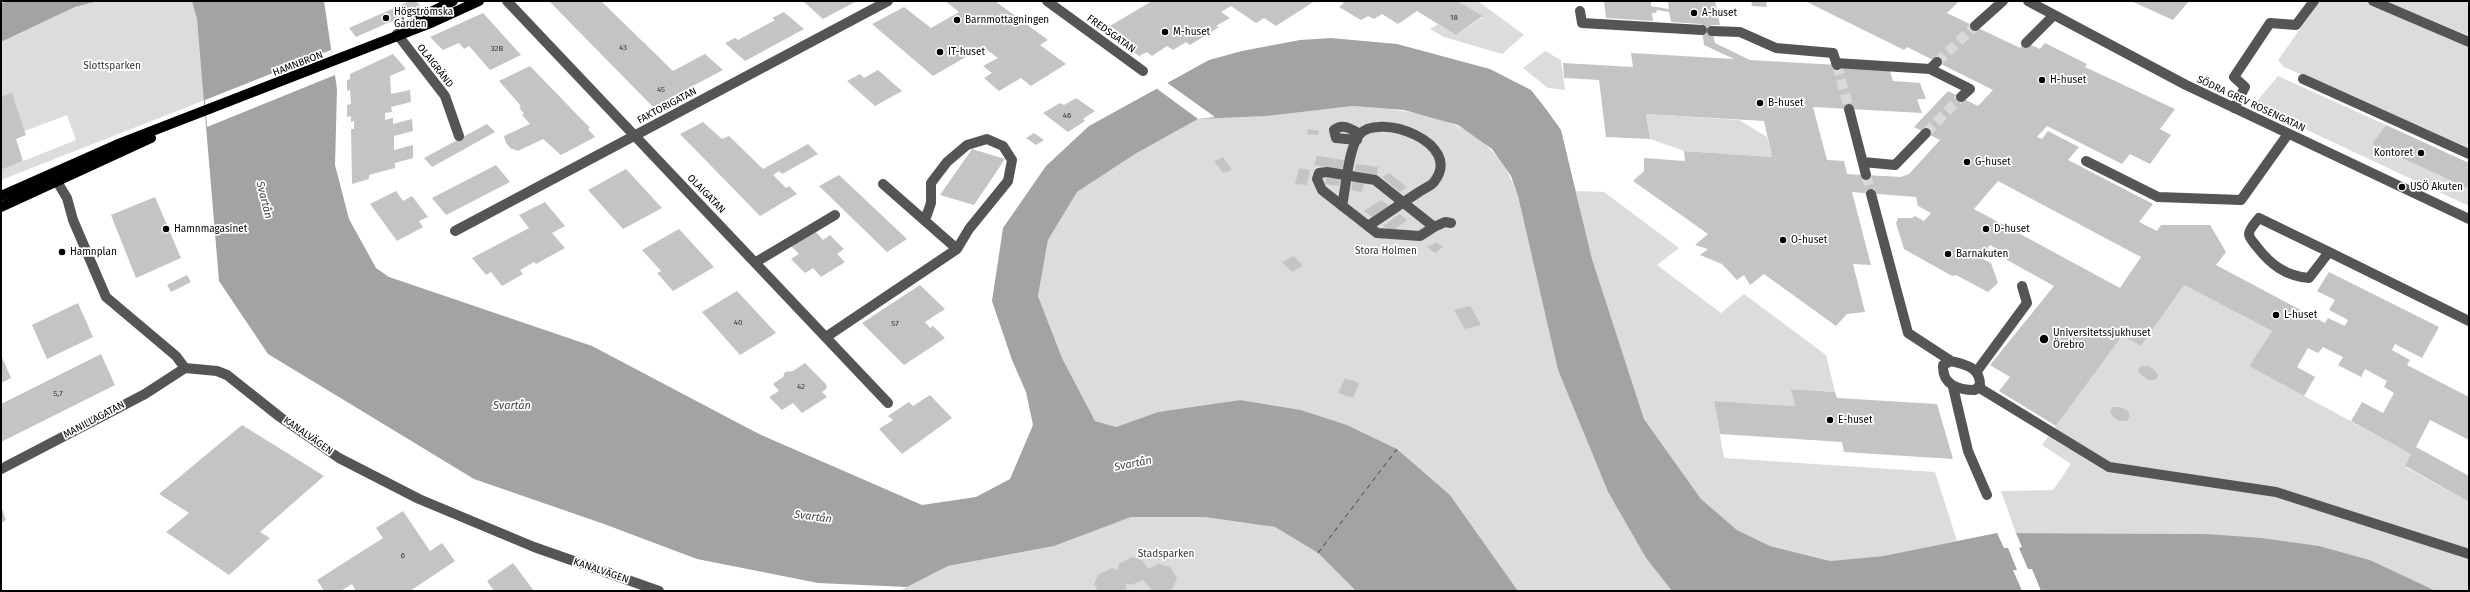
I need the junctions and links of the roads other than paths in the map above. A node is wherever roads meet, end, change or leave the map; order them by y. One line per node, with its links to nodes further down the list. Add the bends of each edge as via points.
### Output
1 (453, 1): 15 (main road, via 423,16)
2 (479, 1): 15 (main road)
3 (507, 1): 27 (street, OLAIGATAN)
4 (888, 1): 27 (street, FAKTORIGATAN)
5 (1047, 1): 20 (street, FREDSGATAN)
6 (2003, 1): 12 (street)
7 (2028, 1): 11 (street, SÖDRA GREV ROSENGATAN)
8 (2314, 1): 23 (street, via 2296,25 2270,24 2234,76 2246,87)
9 (2373, 1): 16 (street)
10 (1580, 11): 13 (street, via 1582,23)
11 (2053, 16): 17 (street); 23 (street, SÖDRA GREV ROSENGATAN)
12 (1975, 26)
13 (1702, 30)
14 (1712, 31): 19 (street, via 1740,32 1776,48 1833,53 1837,64)
15 (397, 34): 28 (street, OLAIGRÄND, via 445,96); 34 (main road, HAMNBRON, via 333,62 205,111)
16 (2469, 42)
17 (2026, 43)
18 (1937, 62): 19 (street)
19 (1930, 69): 22 (street, via 1970,89)
20 (1143, 71)
21 (2304, 79): 29 (street)
22 (1962, 97)
23 (2234, 108): 26 (street, SÖDRA GREV ROSENGATAN)
24 (1849, 109): 31 (street)
25 (1926, 133): 31 (street, via 1895,164)
26 (2288, 134): 30 (street, via 2241,200 2158,197); 42 (street, SÖDRA GREV ROSENGATAN)
27 (635, 135): 47 (street, FAKTORIGATAN); 50 (street, OLAIGATAN)
28 (459, 136)
29 (2469, 154)
30 (2086, 161)
31 (1863, 162): 33 (street)
32 (1350, 175): 38 (street, via 1375,180); 38 (street, via 1358,137 1373,127 1421,136 1434,146 1438,153 1439,174 1434,182); 39 (street); 39 (street, via 1319,173 1317,180 1322,190)
33 (1866, 175)
34 (55, 178): 37 (main road); 40 (main road); 55 (street, via 67,198 73,220 106,297 176,356)
35 (883, 184): 43 (street)
36 (1871, 194): 54 (street, via 1908,333)
37 (1, 196)
38 (1404, 203): 45 (street); 46 (street)
39 (1342, 206): 45 (street)
40 (1, 207)
41 (836, 214): 50 (street)
42 (2469, 219)
43 (925, 220): 48 (street); 48 (street, via 931,203 931,183 947,162 967,145 987,139 1003,146 1012,160 1008,181)
44 (1451, 222): 46 (street)
45 (1368, 226): 46 (street, via 1377,233 1420,236)
46 (1434, 227)
47 (455, 232)
48 (957, 248): 53 (street)
49 (2329, 252): 49 (street, via 2259,218 2249,232 2249,236 2269,263 2297,278 2308,278); 52 (street)
50 (756, 262): 53 (street, OLAIGATAN)
51 (2022, 286): 56 (street, via 2027,303)
52 (2469, 321)
53 (826, 337): 59 (street, OLAIGATAN)
54 (1951, 361): 56 (street, via 1960,361); 57 (street, via 1943,365 1942,372 1944,380)
55 (185, 368): 60 (street, MANILLAGATAN, via 145,394); 63 (street, KANALVÄGEN, via 217,371 226,375 280,418 338,458 419,499 534,547)
56 (1977, 371): 58 (street, via 1980,377)
57 (1953, 387): 58 (street, via 1965,391); 61 (street, via 1968,450)
58 (1978, 387): 62 (street, via 2109,467 2276,492)
59 (888, 403)
60 (1, 469)
61 (1988, 495)
62 (2469, 554)
63 (659, 591)

